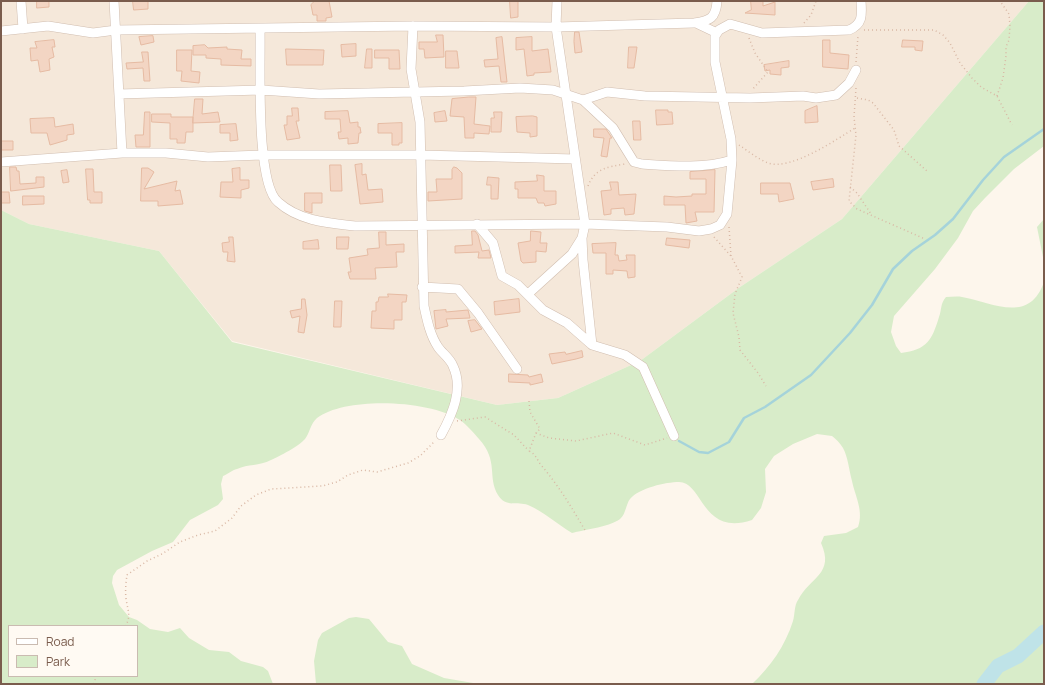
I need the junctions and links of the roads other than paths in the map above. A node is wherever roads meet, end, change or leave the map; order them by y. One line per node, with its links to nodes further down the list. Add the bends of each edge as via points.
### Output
1 (21, 1): 10 (street)
2 (114, 1): 12 (street)
3 (557, 1): 9 (street)
4 (861, 1): 8 (street, via 861,22 849,30 762,33 730,24)
5 (717, 6): 6 (street, via 713,17); 8 (street)
6 (694, 23): 9 (street); 14 (street)
7 (414, 26): 9 (street); 11 (street); 17 (street, via 410,69)
8 (724, 26): 14 (street)
9 (556, 27): 19 (street)
10 (23, 29): 12 (street, via 48,26 93,33); 13 (street)
11 (260, 29): 12 (street); 16 (street)
12 (116, 30): 18 (street)
13 (1, 31)
14 (717, 33): 20 (street, via 715,62)
15 (856, 70): 20 (street, via 849,83 836,95 816,98)
16 (261, 90): 17 (street, via 319,94); 18 (street); 23 (street)
17 (414, 92): 19 (street, via 520,88 553,90); 24 (street, via 418,108)
18 (119, 94): 22 (street)
19 (567, 94): 21 (street); 25 (street)
20 (722, 98): 21 (street, via 645,96 607,92); 26 (street, via 731,139)
21 (583, 100): 26 (street, via 613,128 634,162 696,166 715,165)
22 (122, 153): 23 (street, via 166,153 208,157); 27 (street)
23 (262, 155): 24 (street); 28 (street, via 270,191 277,202 304,218 355,226)
24 (421, 155): 25 (street); 28 (street)
25 (576, 159): 30 (street)
26 (732, 160): 30 (street, via 727,214 720,224 711,229 699,231 667,227)
27 (1, 162)
28 (421, 224): 29 (street); 32 (street)
29 (477, 224): 30 (street); 33 (street, via 493,243 500,274)
30 (585, 224): 31 (street)
31 (582, 238): 33 (street, via 572,254); 34 (street)
32 (422, 287): 35 (street, via 458,289 478,312); 36 (street, via 429,327 438,347 453,364 456,378 454,411)
33 (528, 294): 34 (street, via 543,310 567,323)
34 (592, 344): 37 (street, via 644,367)
35 (517, 369)
36 (441, 435)
37 (674, 436)

